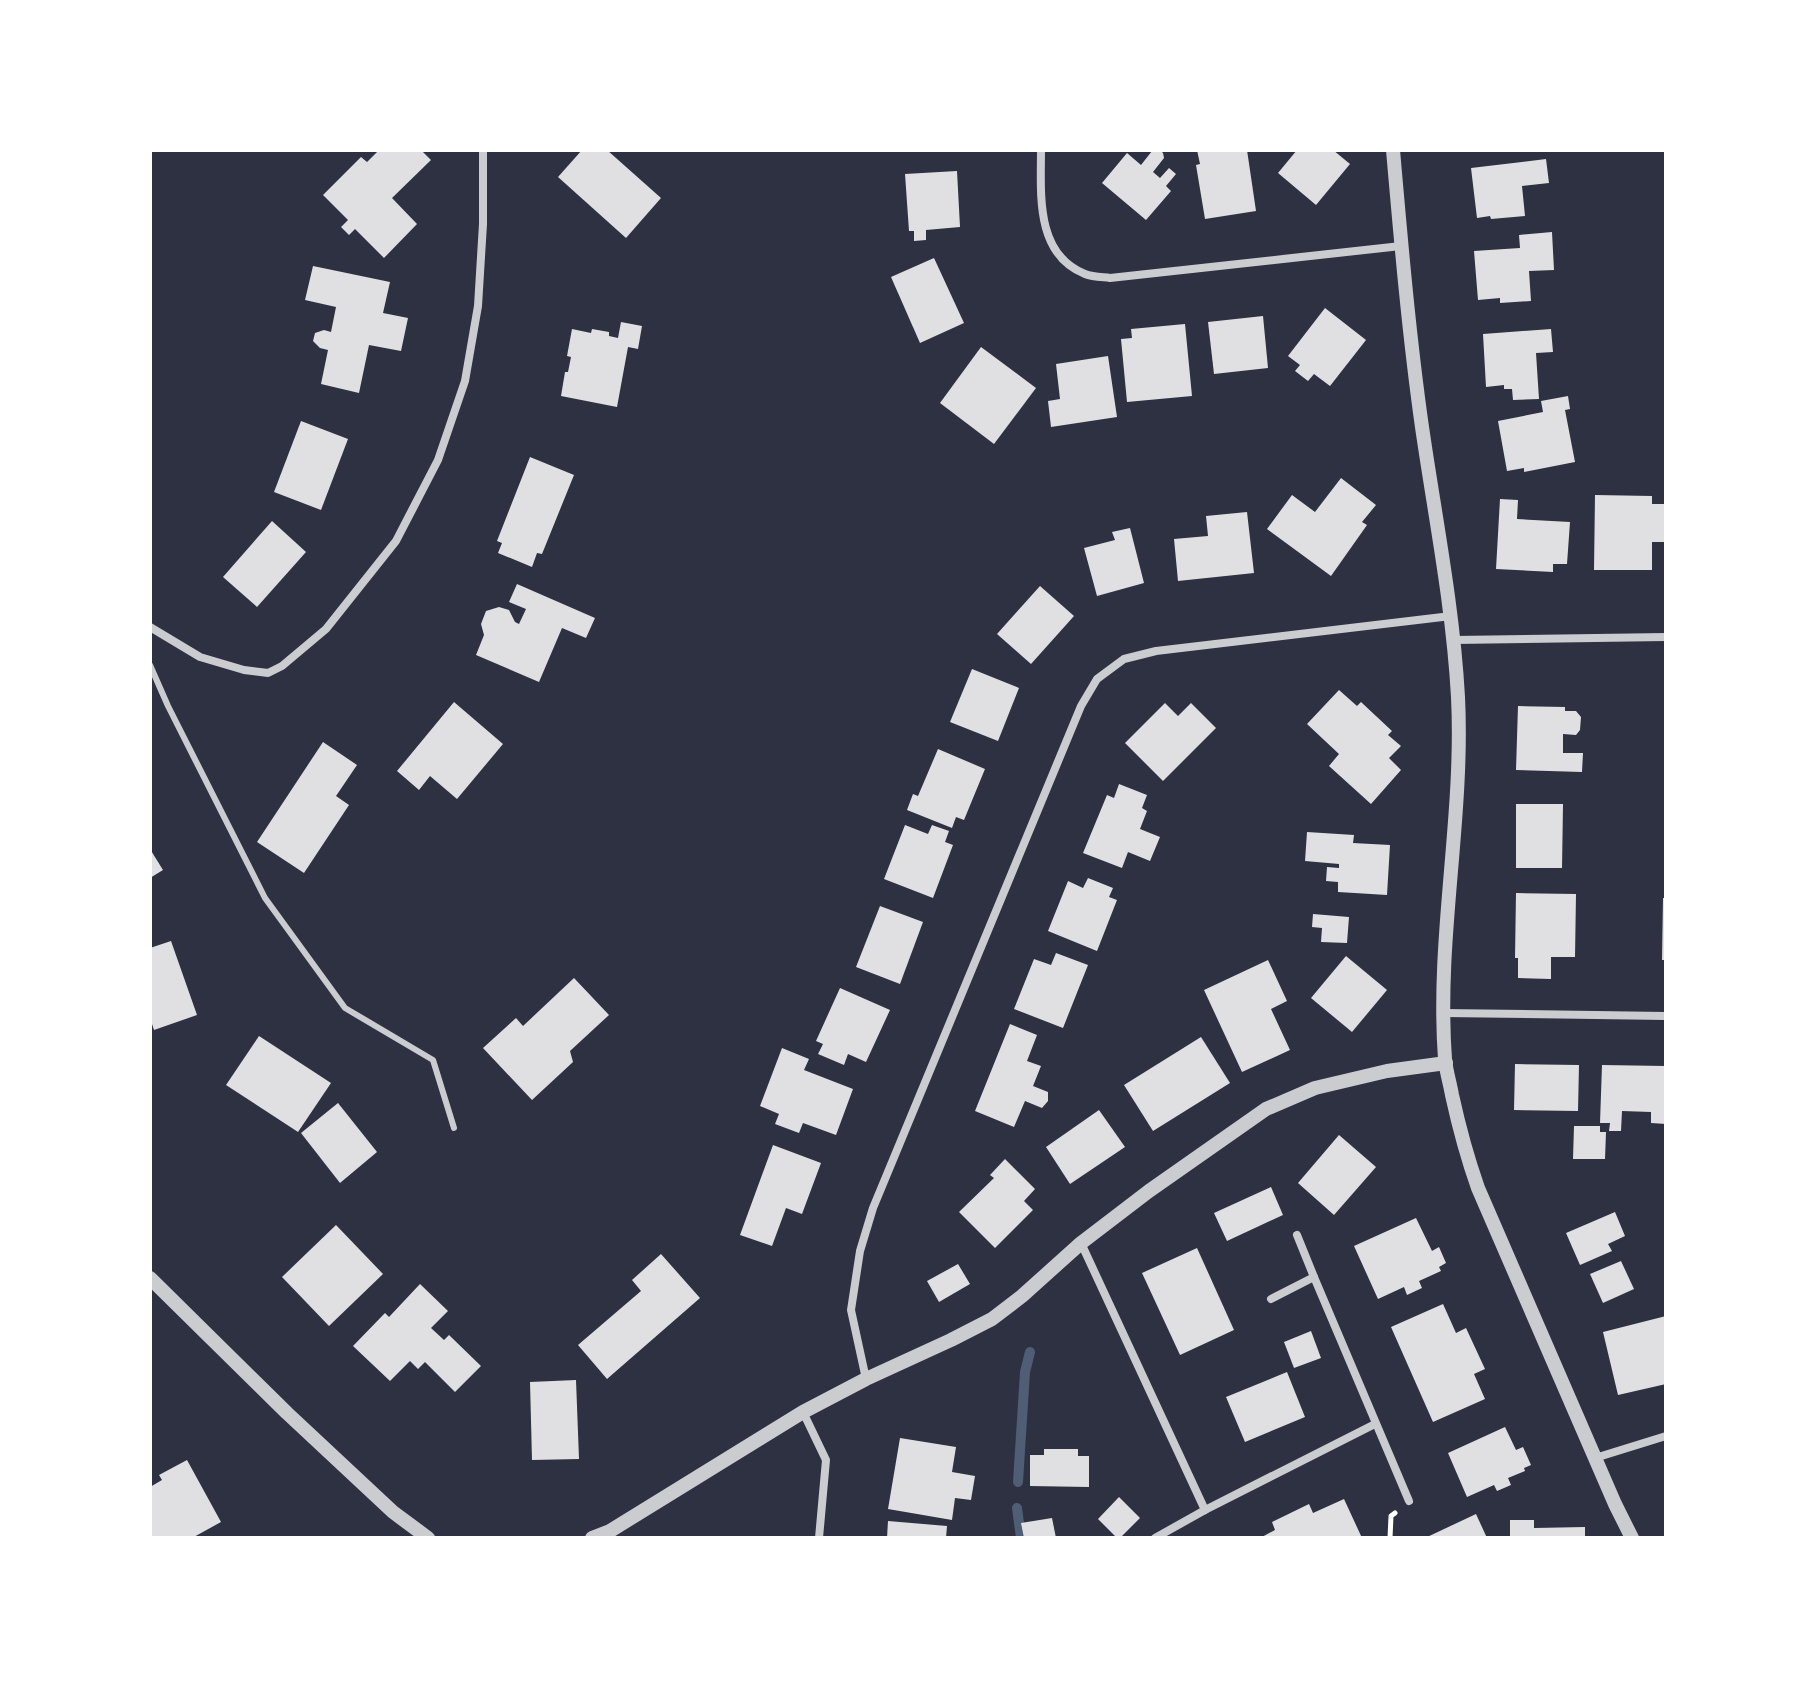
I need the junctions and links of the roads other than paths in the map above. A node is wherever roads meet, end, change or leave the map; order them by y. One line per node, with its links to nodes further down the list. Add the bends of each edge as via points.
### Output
1 (483, 150): 6 (street, via 478,306 465,381 438,460 396,541 326,629 268,673 200,657)
2 (1041, 150): 4 (street, via 1041,211 1049,240 1065,263 1087,274 1110,278)
3 (1393, 150): 4 (street)
4 (1401, 246): 5 (street)
5 (1452, 616): 9 (street); 20 (street, via 1156,651 1124,659 1097,679 873,1208 851,1310)
6 (150, 627): 7 (lane)
7 (150, 637)
8 (1666, 637): 9 (street)
9 (1454, 640): 11 (street, via 1459,758)
10 (150, 665): 14 (lane, via 265,898 345,1008 433,1060)
11 (1443, 1013): 12 (street); 13 (street)
12 (1666, 1016)
13 (1446, 1063): 16 (street, via 1315,1088 1266,1109); 24 (street, via 1463,1146 1478,1188)
14 (454, 1128)
15 (1297, 1235): 17 (street)
16 (1081, 1243): 20 (street, via 992,1319); 26 (street)
17 (1314, 1277): 19 (street); 22 (street)
18 (150, 1278): 27 (street, via 287,1413)
19 (1271, 1299)
20 (866, 1379): 21 (street)
21 (803, 1412): 28 (street); 29 (street, via 826,1460)
22 (1375, 1424): 25 (street); 26 (street)
23 (1666, 1436): 24 (street)
24 (1595, 1458): 31 (street)
25 (1409, 1501)
26 (1205, 1510): 30 (street)
27 (428, 1538)
28 (592, 1538)
29 (819, 1538)
30 (1155, 1538)
31 (1632, 1538)

